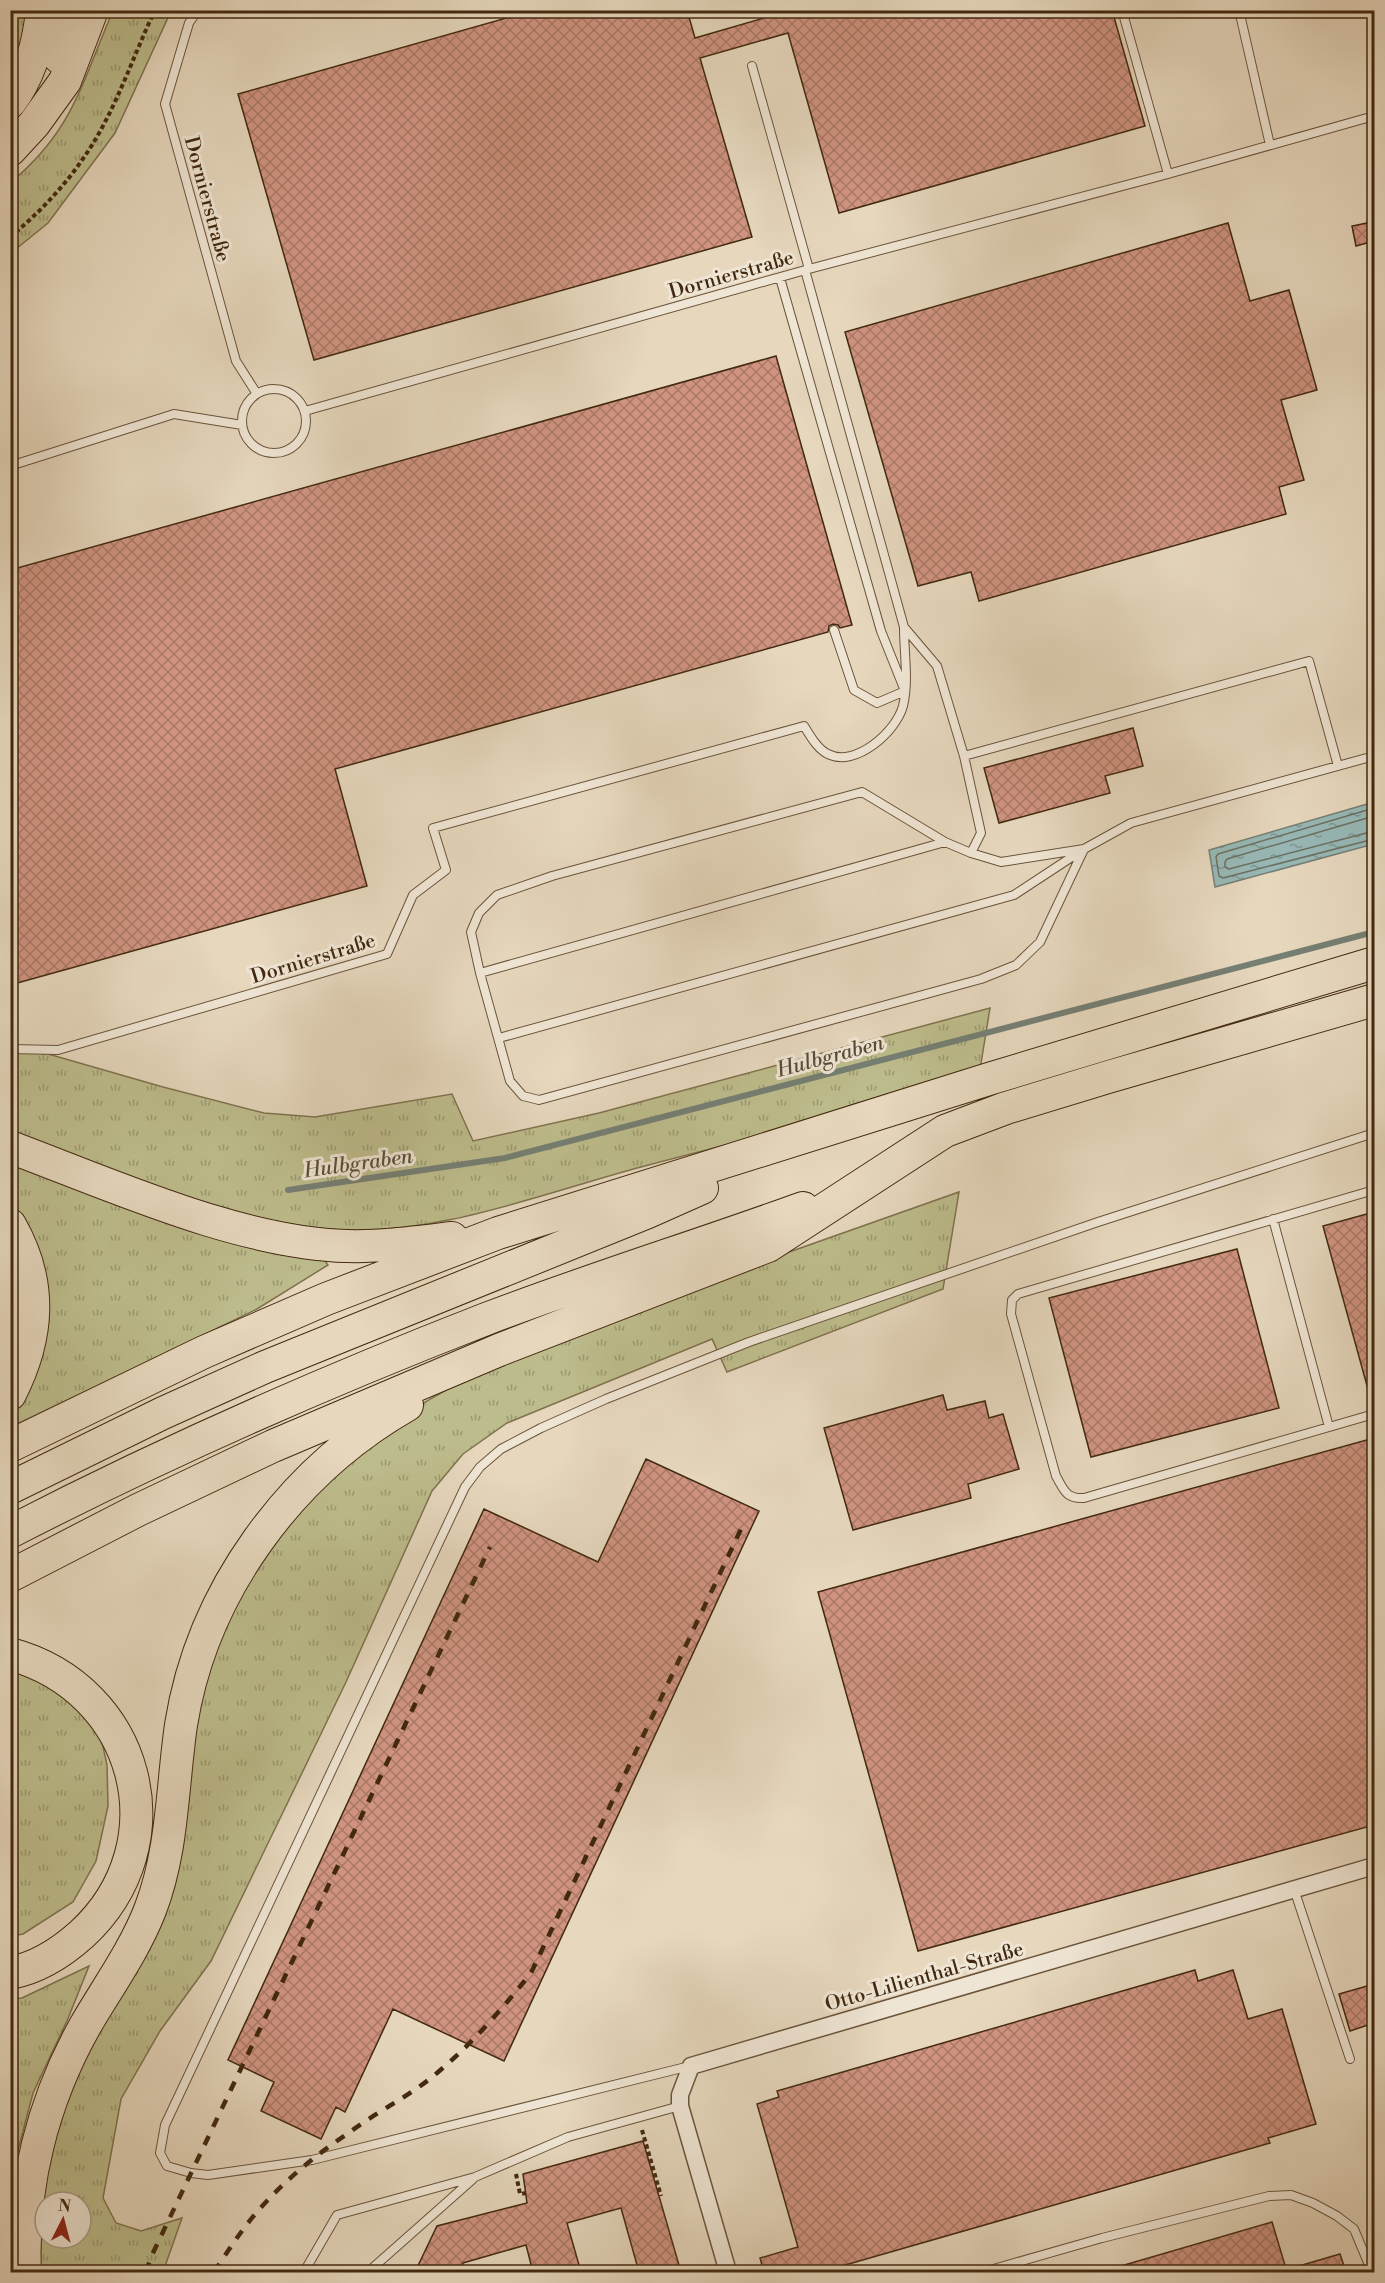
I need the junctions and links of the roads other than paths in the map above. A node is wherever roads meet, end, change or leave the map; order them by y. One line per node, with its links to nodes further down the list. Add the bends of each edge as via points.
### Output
1 (42, 10): 8 (highway, via 33,57)
2 (68, 10): 9 (highway)
3 (92, 10): 9 (highway, via 65,81)
4 (198, 10): 16 (lane, Dornierstraße, via 189,23 165,104 236,361)
5 (1122, 10): 13 (lane)
6 (1239, 10): 11 (lane)
7 (752, 66): 14 (lane)
8 (10, 102)
9 (45, 107): 12 (highway)
10 (1374, 116): 11 (lane, Dornierstraße)
11 (1270, 145): 13 (lane, Dornierstraße)
12 (10, 150)
13 (1168, 174): 14 (lane, Dornierstraße)
14 (807, 269): 15 (lane, Dornierstraße); 20 (lane)
15 (780, 278): 17 (lane, Dornierstraße); 22 (lane, via 881,631)
16 (257, 394): 17 (lane, via 271,389 286,391 298,399); 18 (lane, via 245,407)
17 (305, 411): 18 (lane, via 306,429 302,437 297,445 281,453 263,452 249,441)
18 (242, 425): 19 (lane, via 174,414)
19 (10, 466)
20 (904, 627): 22 (lane); 23 (lane, via 937,666)
21 (834, 630): 22 (lane, via 854,690 877,703)
22 (905, 691): 33 (lane, Dornierstraße, via 902,709 889,731 860,753 843,757 828,754 804,726 433,828 446,870 413,895 387,954 57,1050)
23 (964, 756): 25 (lane, via 1309,661); 28 (lane, via 981,833)
24 (1374, 756): 25 (lane)
25 (1338, 766): 27 (lane, via 1131,823)
26 (945, 842): 28 (lane); 30 (lane); 30 (lane, via 862,792 552,876 497,895 479,913 471,932)
27 (1084, 849): 28 (lane, via 1001,862); 32 (lane, via 1014,895); 32 (lane, via 1040,942 1016,965 981,979 539,1100 523,1096 510,1081)
28 (971, 853)
29 (1374, 963): 34 (highway)
30 (480, 973): 32 (lane)
31 (1374, 1000): 38 (highway, via 1006,1108 945,1131)
32 (499, 1038)
33 (10, 1049)
34 (992, 1078): 41 (highway); 47 (highway, via 878,1125 706,1186 327,1341 153,1417)
35 (1374, 1133): 55 (lane, via 1088,1225 749,1342 541,1428 501,1449 465,1487 165,2125 160,2153 167,2166 208,2175 312,2160)
36 (10, 1147): 41 (highway, via 195,1215 298,1242 386,1245)
37 (1374, 1190): 39 (lane)
38 (851, 1191): 42 (highway, via 768,1246); 48 (highway, via 536,1301 398,1354 195,1441)
39 (1273, 1219): 45 (lane); 45 (lane, via 1018,1294 1011,1300 1011,1314 1056,1476 1074,1499)
40 (10, 1226): 43 (highway, via 27,1261 34,1299 26,1358)
41 (498, 1233): 46 (highway, via 326,1299)
42 (464, 1366): 49 (highway, via 224,1468); 58 (highway, via 345,1448 297,1492 257,1539 213,1618 186,1702 170,1835 156,1893 141,1931 63,2070 45,2120 28,2193)
43 (10, 1394)
44 (1374, 1414): 45 (lane)
45 (1329, 1427)
46 (10, 1446)
47 (10, 1488)
48 (10, 1532)
49 (10, 1576)
50 (10, 1654): 53 (highway, via 61,1676 106,1718 128,1761 136,1816 128,1868 91,1926 41,1963)
51 (1374, 1866): 52 (street, Otto-Lilienthal-Straße)
52 (1294, 1889): 54 (lane); 55 (street, Otto-Lilienthal-Straße)
53 (10, 1973)
54 (1350, 2059)
55 (691, 2066): 56 (street)
56 (680, 2106): 57 (lane, via 568,2137); 61 (street)
57 (475, 2177): 59 (lane, via 337,2215); 60 (lane)
58 (25, 2272)
59 (304, 2272)
60 (368, 2272)
61 (728, 2272)
62 (983, 2272): 63 (lane, via 1102,2238 1280,2195 1313,2203 1354,2229)
63 (1372, 2272)

